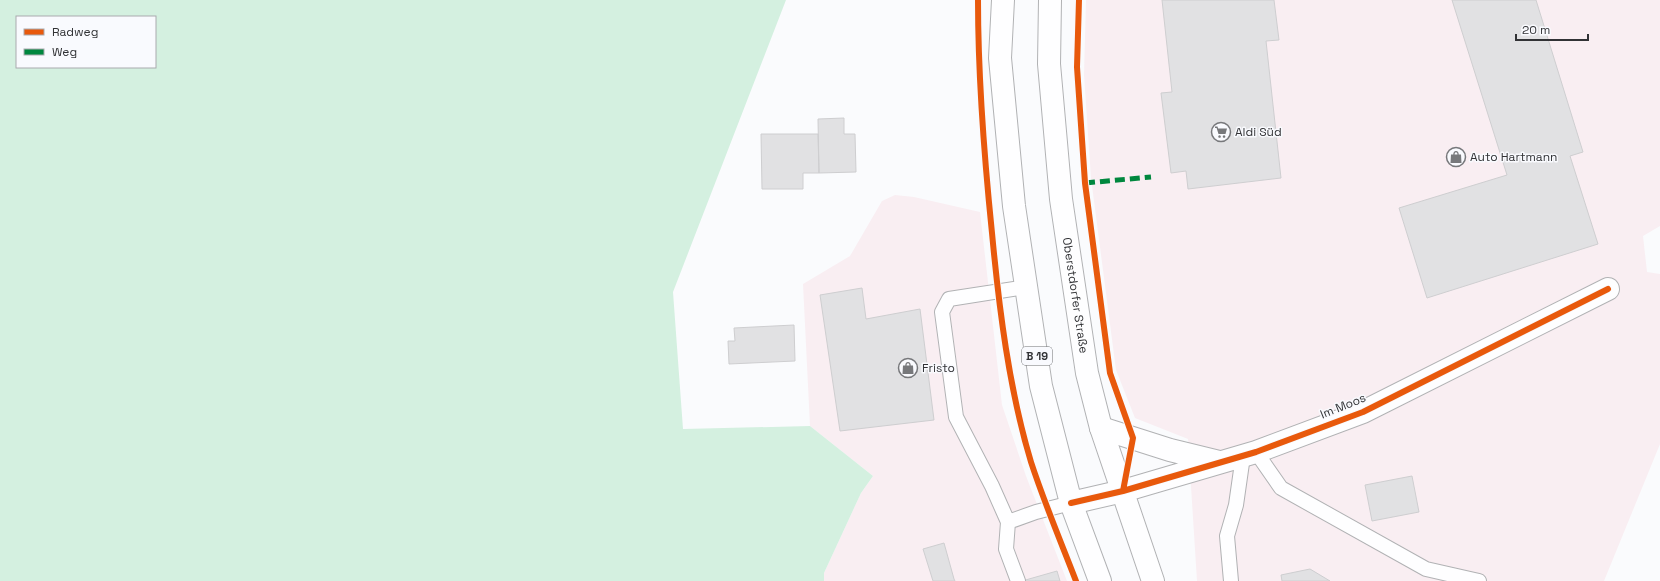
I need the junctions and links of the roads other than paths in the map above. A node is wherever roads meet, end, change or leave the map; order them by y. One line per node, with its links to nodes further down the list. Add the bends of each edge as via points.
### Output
1 (1003, 0): 3 (main road, B 19, via 1000,58 1014,206)
2 (1050, 0): 5 (main road, Oberstdorfer Straße, via 1049,64 1061,199 1087,373)
3 (1026, 287): 9 (main road, B 19, via 1041,386); 10 (lane, via 949,299 942,312 956,417)
4 (1608, 289): 6 (main road, Im Moos, via 1363,412)
5 (1101, 428): 7 (main road, Im Moos, via 1170,450); 8 (main road, Oberstdorfer Straße)
6 (1249, 454): 7 (main road, Im Moos); 14 (lane, via 1227,536); 15 (lane, via 1281,488 1426,568)
7 (1220, 462): 8 (main road, Im Moos)
8 (1123, 491): 9 (main road, Im Moos); 13 (main road, Oberstdorfer Straße)
9 (1071, 503): 10 (lane); 12 (main road, B 19)
10 (1008, 522): 11 (lane, via 1006,549)
11 (1018, 581)
12 (1100, 581)
13 (1153, 581)
14 (1232, 581)
15 (1479, 581)

